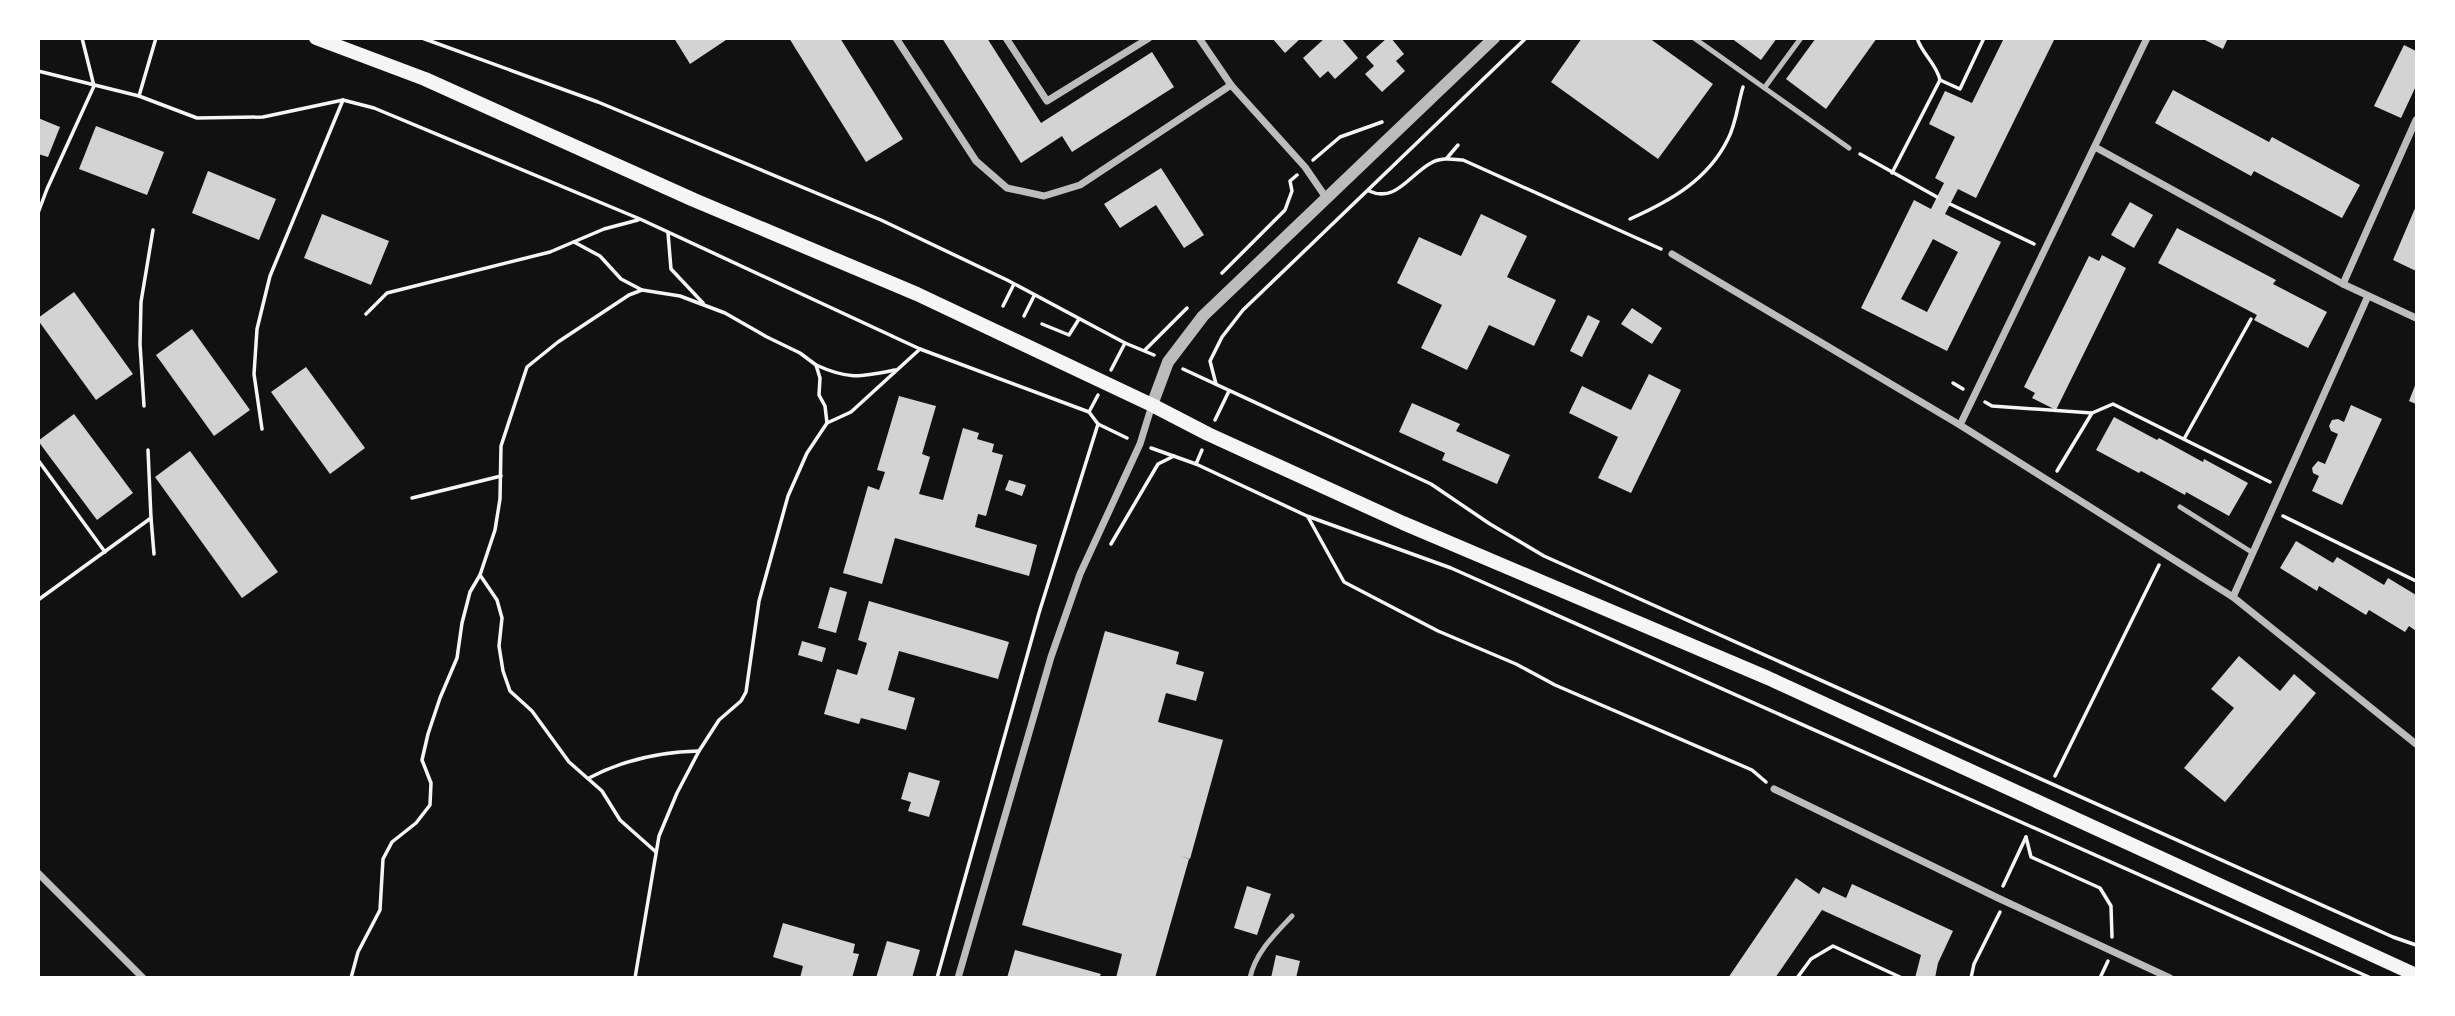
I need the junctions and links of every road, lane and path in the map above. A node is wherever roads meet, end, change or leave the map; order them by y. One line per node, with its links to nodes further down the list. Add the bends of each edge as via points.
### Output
1 (82, 38): 21 (path)
2 (156, 38): 23 (path)
3 (316, 38): 66 (main road, via 425,79 917,294)
4 (422, 38): 47 (path, via 598,102 881,220)
5 (896, 38): 20 (street, via 976,161 1006,188 1044,196 1080,186)
6 (1006, 38): 7 (street, via 1047,101)
7 (1149, 38)
8 (1199, 38): 20 (street)
9 (1494, 38): 36 (street)
10 (1526, 38): 34 (path)
11 (1694, 38): 16 (lane)
12 (1801, 38): 22 (lane)
13 (1917, 38): 19 (path, via 1938,69)
14 (1984, 38): 19 (path, via 1960,89)
15 (2147, 38): 29 (street)
16 (1704, 41): 18 (lane)
17 (38, 71): 21 (path)
18 (1746, 75): 22 (lane); 40 (path, via 1728,138 1702,177 1663,204)
19 (1940, 80): 32 (path)
20 (1231, 85): 36 (street, via 1306,167)
21 (93, 86): 23 (path); 38 (path)
22 (1765, 87): 30 (lane)
23 (139, 96): 24 (path, via 197,118 263,117)
24 (343, 100): 39 (path, via 374,108); 71 (path, via 270,276 257,329 254,374)
25 (2417, 120): 48 (street)
26 (1357, 131): 27 (path)
27 (1363, 137)
28 (1458, 145): 31 (path)
29 (2095, 147): 44 (street); 48 (street)
30 (1849, 148): 32 (path)
31 (1447, 158): 34 (path, via 1431,163 1400,188 1378,195); 45 (path, via 1463,160)
32 (1892, 173): 35 (path)
33 (1290, 181): 46 (path, via 1292,191 1285,210)
34 (1369, 191): 103 (path, via 1236,319 1210,361 1216,384 1431,484 1544,556)
35 (1937, 197)
36 (1327, 199): 66 (street, via 1203,316 1168,362)
37 (1950, 204): 44 (path)
38 (38, 213)
39 (640, 219): 42 (path); 43 (path)
40 (1630, 219)
41 (153, 230): 67 (path, via 141,302)
42 (668, 233): 53 (path, via 671,269); 61 (path)
43 (574, 242): 49 (path); 55 (path, via 387,293)
44 (2045, 250): 65 (street)
45 (1672, 254): 70 (street)
46 (1214, 281)
47 (1014, 284): 50 (path); 54 (path)
48 (2343, 284): 51 (street)
49 (642, 290): 53 (path); 77 (path, via 599,314 527,367 501,446)
50 (1034, 295): 56 (path); 57 (path)
51 (2368, 296): 58 (street); 79 (street)
52 (1195, 300): 57 (path, via 1145,350)
53 (704, 305): 62 (path)
54 (1003, 306)
55 (366, 314)
56 (1024, 316)
57 (1079, 318): 60 (path, via 1069,335)
58 (2417, 318)
59 (2250, 319): 72 (path)
60 (1042, 324)
61 (920, 349): 63 (path); 109 (path, via 1089,412 1098,424 1039,613)
62 (816, 365): 63 (path, via 840,376); 69 (path)
63 (897, 370): 69 (path, via 851,412)
64 (1953, 383): 65 (path)
65 (1974, 396): 68 (path, via 1993,406); 70 (street)
66 (1152, 405): 105 (main road, via 1403,523 1768,678); 110 (street, via 1140,443 1080,574 1051,657)
67 (144, 406)
68 (2092, 413): 72 (path, via 2113,404); 78 (path)
69 (827, 423): 95 (path, via 807,453 788,496 759,601 746,692 719,720)
70 (1960, 425): 78 (street)
71 (262, 429)
72 (2184, 439): 79 (path)
73 (148, 450): 84 (path)
74 (1161, 452): 75 (path)
75 (1174, 456): 83 (path); 85 (path, via 1158,464)
76 (38, 460): 86 (path)
77 (501, 476): 80 (path); 90 (path, via 495,530)
78 (2051, 482): 87 (street)
79 (2282, 488): 82 (street)
80 (412, 498)
81 (2180, 507): 88 (lane)
82 (2272, 511): 88 (street); 91 (path)
83 (1307, 516): 98 (path, via 1344,582 1555,685 1752,770); 116 (path, via 1451,568)
84 (151, 518): 86 (path); 89 (path)
85 (1115, 535)
86 (105, 552): 93 (path)
87 (2165, 553): 92 (street); 96 (path)
88 (2253, 553): 92 (street)
89 (154, 554)
90 (480, 575): 97 (path, via 497,600 502,618 499,646 510,691 532,711 569,762); 107 (path, via 470,592 457,658 422,760 431,783 430,805 392,842 383,859 380,909 358,952)
91 (2417, 581)
92 (2233, 597): 94 (street)
93 (38, 600)
94 (2416, 741)
95 (699, 751): 97 (path, via 639,758); 99 (path, via 677,793)
96 (2055, 776)
97 (589, 778): 99 (path, via 620,820)
98 (1774, 789): 101 (street)
99 (656, 852): 108 (path)
100 (38, 873): 106 (street)
101 (2001, 899): 104 (street); 104 (path, via 2026,837 2031,857 2100,888 2111,906); 114 (path)
102 (1292, 916): 111 (lane, via 1253,964)
103 (2417, 946)
104 (2113, 950): 115 (street)
105 (2417, 975)
106 (143, 978)
107 (351, 978)
108 (635, 978)
109 (937, 978)
110 (958, 978)
111 (1250, 978)
112 (1797, 978): 113 (path, via 1811,959 1833,946)
113 (1902, 978)
114 (1971, 978)
115 (2170, 978)
116 (2371, 978)

